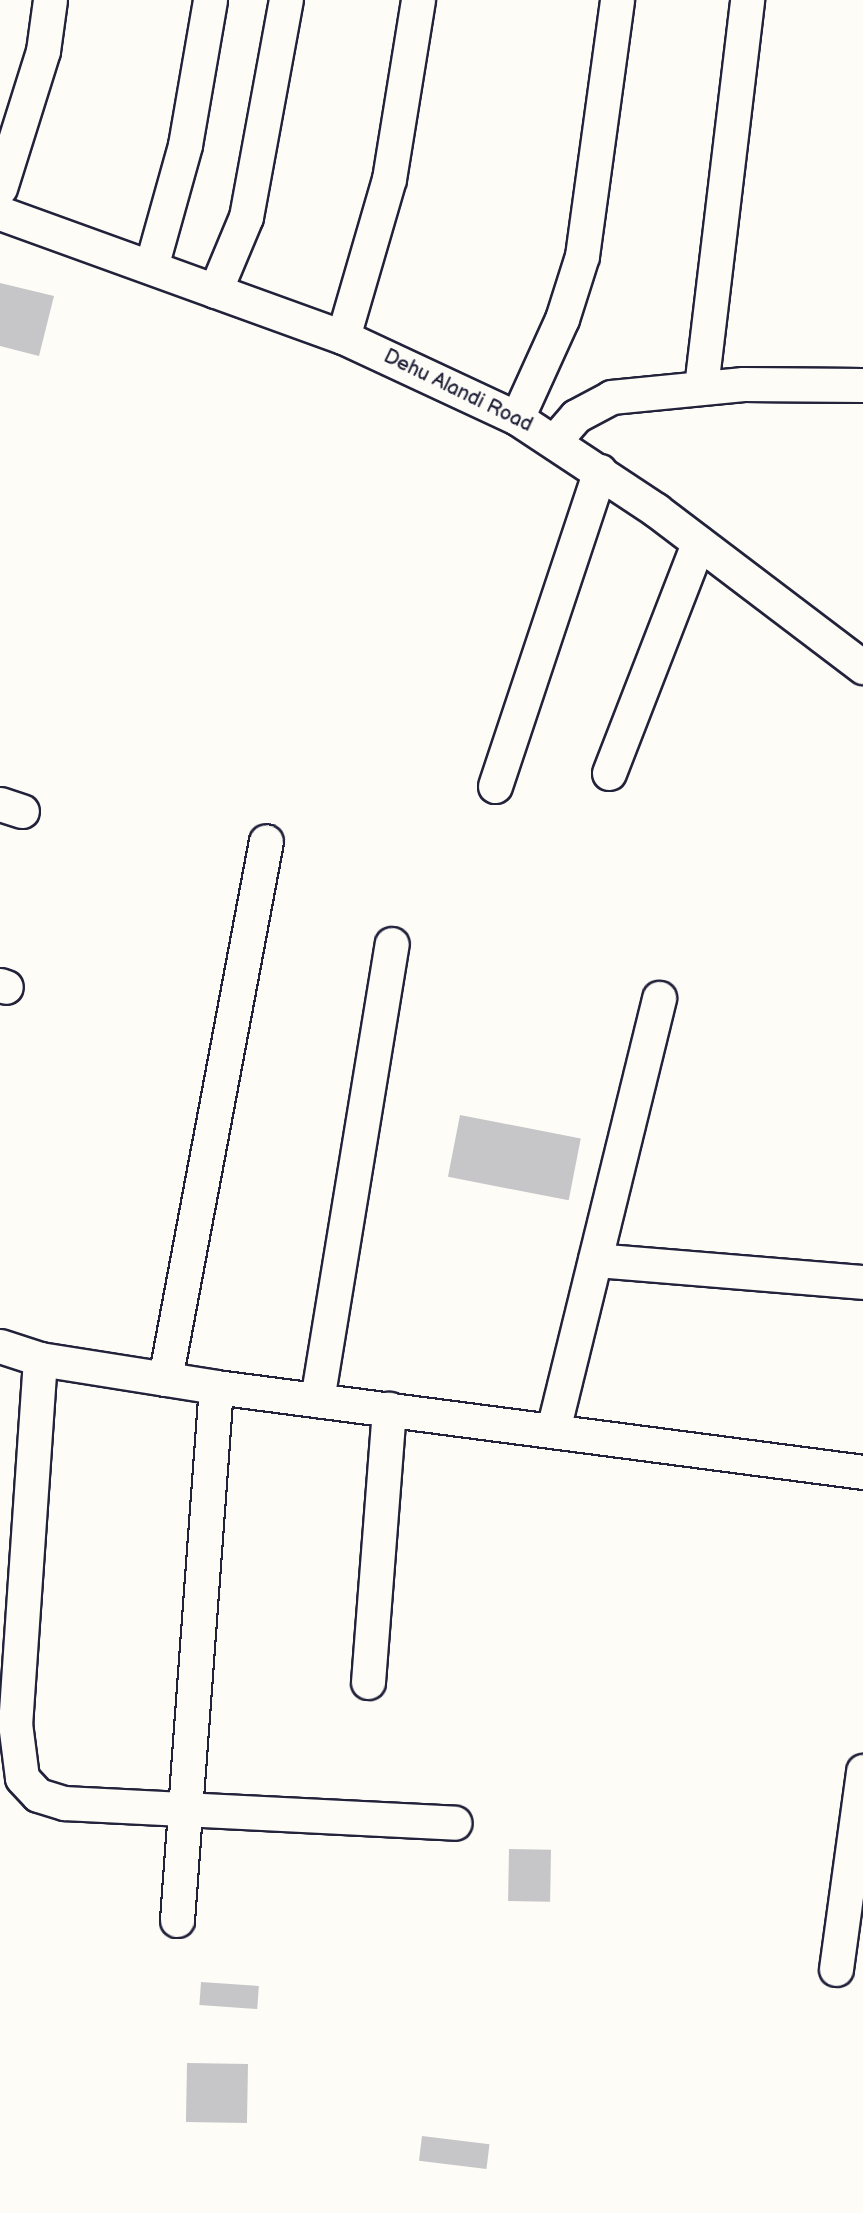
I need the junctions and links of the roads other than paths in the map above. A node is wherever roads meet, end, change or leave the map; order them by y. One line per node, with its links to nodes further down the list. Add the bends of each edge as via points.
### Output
1 (50, 0): 7 (street, via 43,51)
2 (210, 0): 9 (street, via 185,145)
3 (286, 0): 10 (street, via 246,217)
4 (418, 0): 11 (street, via 389,179)
5 (617, 0): 14 (street, via 582,256 562,319)
6 (747, 0): 13 (street)
7 (0, 188)
8 (0, 213): 9 (street, Dehu Alandi Road)
9 (151, 267): 10 (street, Dehu Alandi Road)
10 (215, 291): 11 (street, Dehu Alandi Road)
11 (343, 337): 14 (street, Dehu Alandi Road)
12 (863, 386): 13 (street)
13 (700, 387): 15 (street, via 610,397 576,416)
14 (517, 418): 15 (street, Dehu Alandi Road)
15 (556, 439): 16 (street, Dehu Alandi Road)
16 (600, 471): 17 (street, Dehu Alandi Road); 20 (street)
17 (698, 543): 18 (street, Dehu Alandi Road); 19 (street)
18 (863, 667)
19 (609, 773)
20 (495, 786)
21 (266, 841): 28 (street)
22 (392, 944): 30 (street)
23 (659, 998): 24 (street)
24 (596, 1260): 25 (street); 32 (street)
25 (863, 1282)
26 (0, 1346): 27 (street)
27 (40, 1359): 28 (street); 36 (street, via 15,1723 22,1778 38,1795 65,1803)
28 (165, 1379): 29 (street)
29 (216, 1387): 30 (street); 36 (street)
30 (317, 1400): 31 (street)
31 (389, 1409): 32 (street); 34 (street)
32 (553, 1430): 33 (street)
33 (863, 1472)
34 (368, 1682)
35 (863, 1771): 39 (street)
36 (185, 1811): 37 (street); 38 (street)
37 (454, 1822)
38 (177, 1920)
39 (836, 1968)

